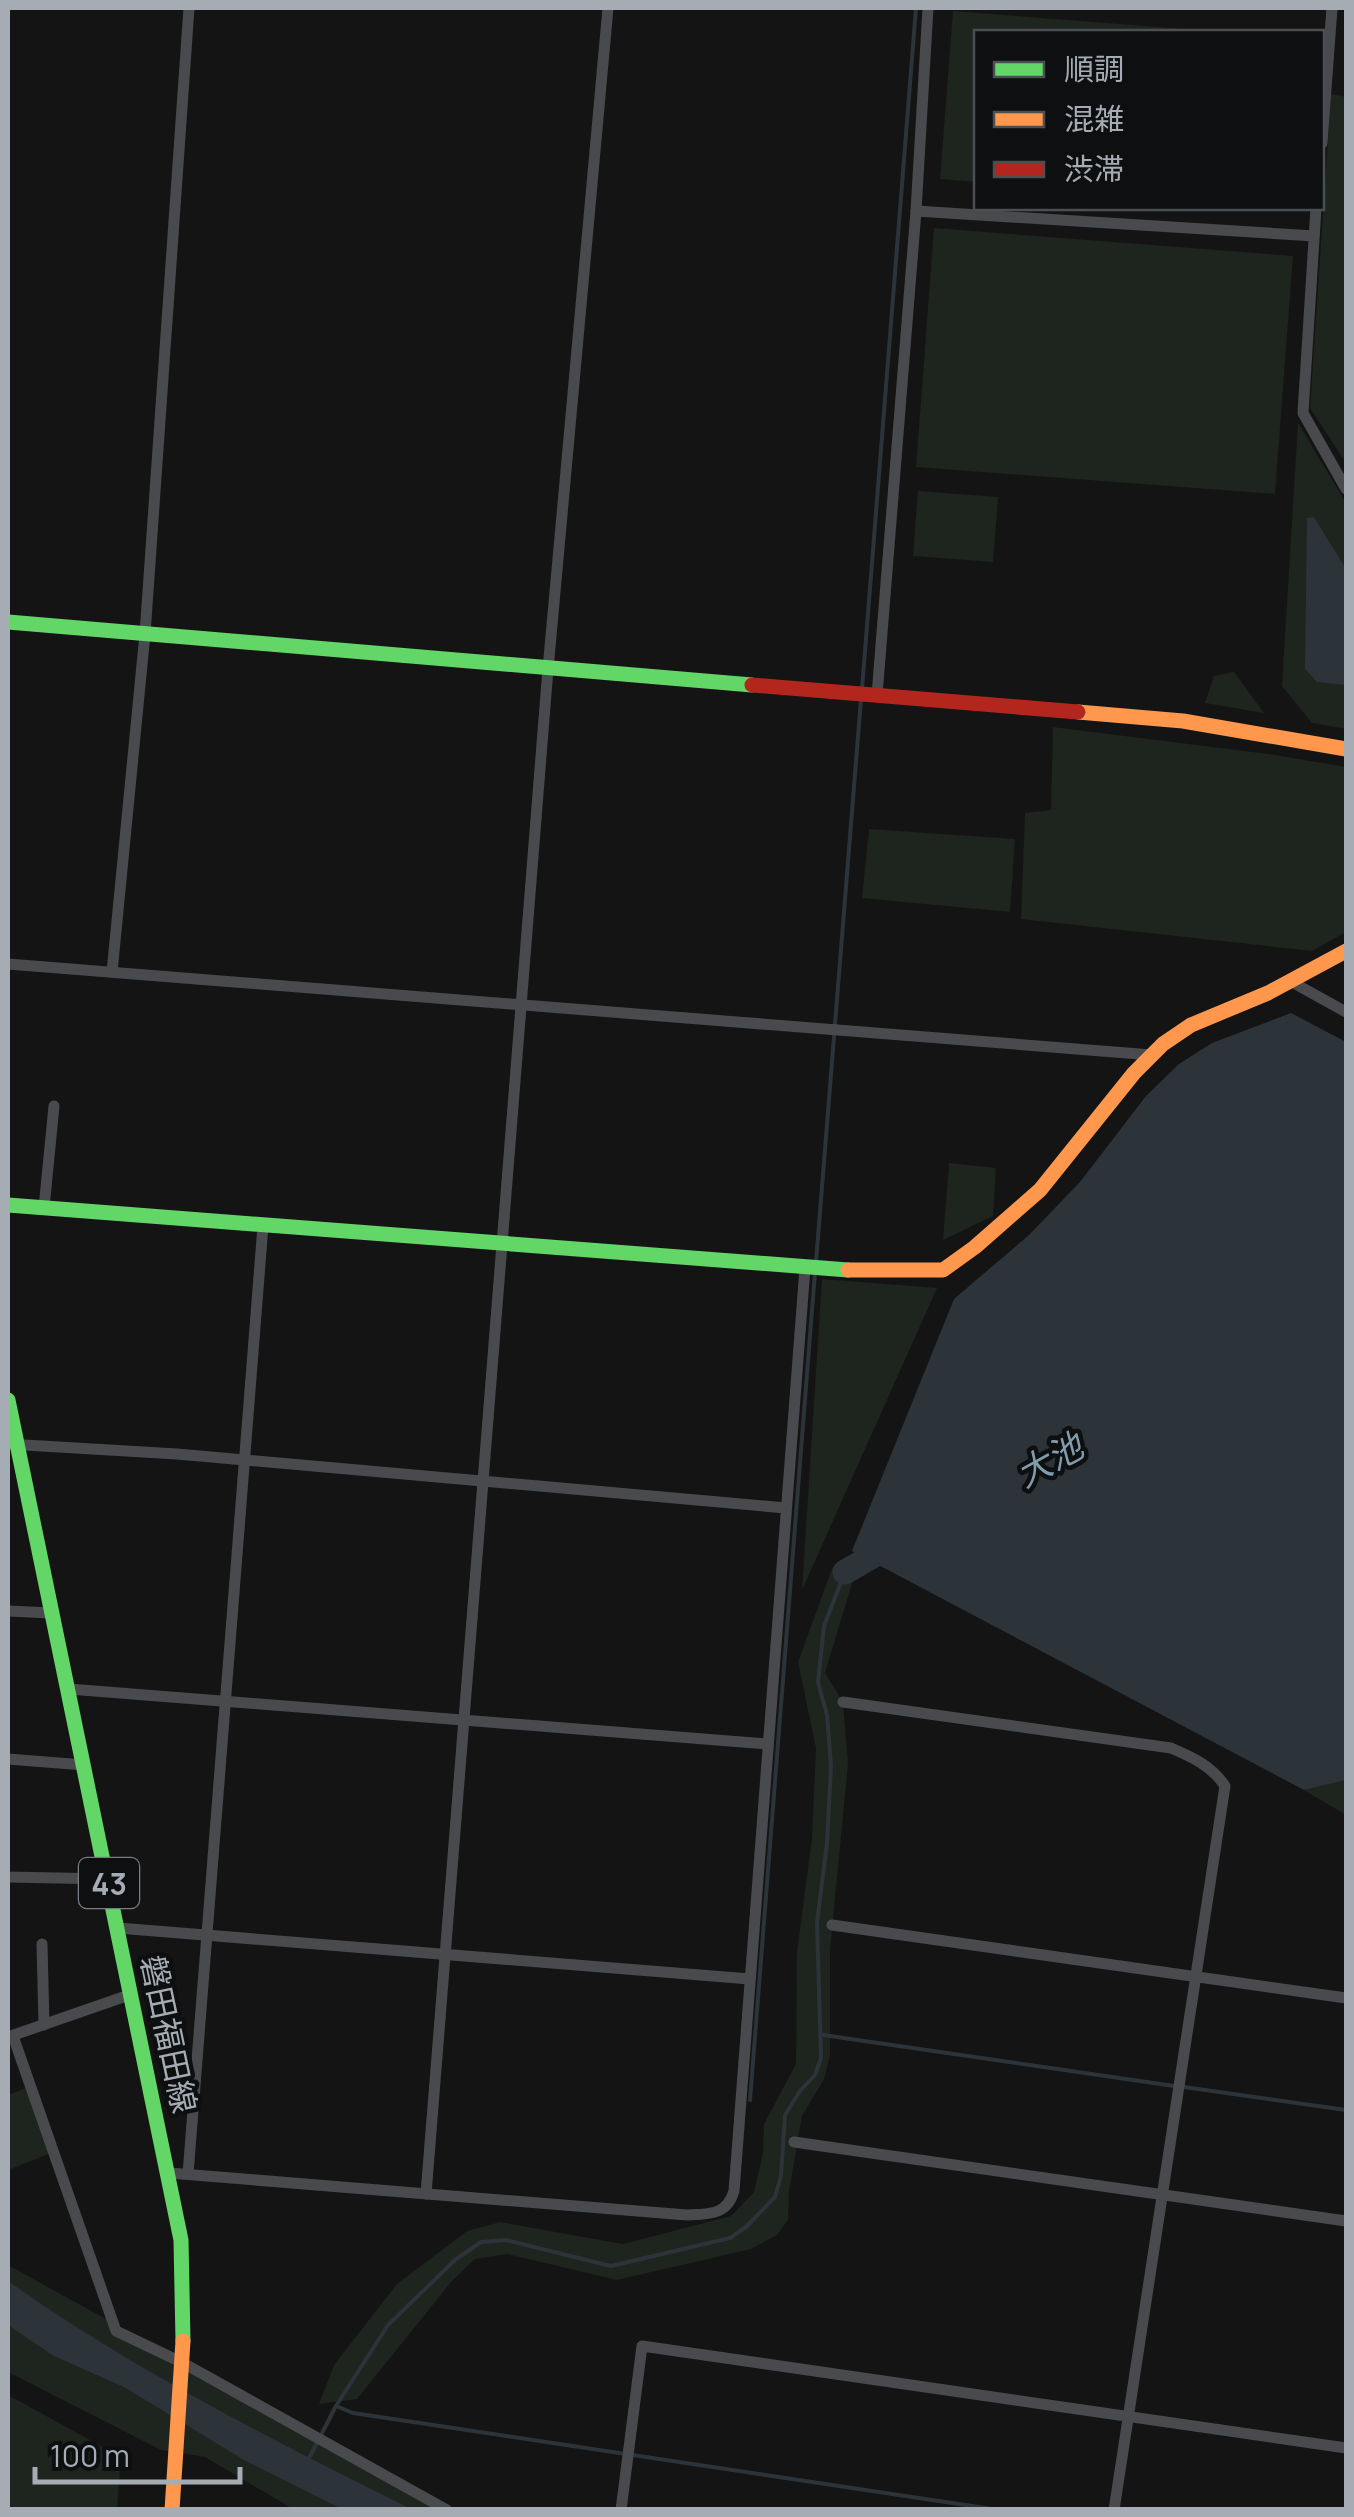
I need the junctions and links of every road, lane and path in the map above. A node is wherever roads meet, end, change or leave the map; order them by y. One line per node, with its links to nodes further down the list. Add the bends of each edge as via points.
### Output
1 (189, 8): 11 (street)
2 (608, 8): 12 (street)
3 (928, 8): 6 (street)
4 (1332, 8): 5 (street)
5 (1324, 116)
6 (916, 210): 8 (street); 13 (street)
7 (1316, 210): 8 (street)
8 (1314, 236): 9 (street, via 1303,413)
9 (1346, 490)
10 (8, 622): 11 (street)
11 (145, 634): 12 (street); 17 (street)
12 (548, 668): 13 (street); 19 (street)
13 (876, 696): 14 (street, via 1183,722)
14 (1346, 749)
15 (1346, 951): 18 (street)
16 (8, 964): 17 (street)
17 (112, 972): 19 (street)
18 (1290, 980): 20 (street); 21 (street, via 1192,1025)
19 (522, 1005): 21 (street); 26 (street)
20 (1346, 1012)
21 (1152, 1055): 27 (street, via 1040,1190 943,1270)
22 (54, 1106): 24 (street)
23 (8, 1205): 24 (street)
24 (44, 1208): 25 (street)
25 (263, 1226): 26 (street); 30 (street)
26 (501, 1244): 27 (street); 31 (street)
27 (806, 1268): 32 (street)
28 (8, 1400): 29 (street, 磐田福田線 / 43)
29 (12, 1444): 30 (street); 34 (street, 磐田福田線 / 43)
30 (246, 1460): 31 (street); 36 (street)
31 (481, 1482): 32 (street); 38 (street)
32 (786, 1508): 39 (street)
33 (8, 1611): 34 (street)
34 (52, 1613): 35 (street, 磐田福田線 / 43)
35 (69, 1690): 36 (street); 41 (street, 磐田福田線 / 43)
36 (226, 1700): 38 (street); 46 (street)
37 (843, 1702): 49 (street, via 1170,1748 1217,1774 1225,1786)
38 (462, 1720): 39 (street); 48 (street)
39 (768, 1744): 50 (street)
40 (8, 1759): 41 (street)
41 (84, 1765): 43 (street, 磐田福田線 / 43)
42 (8, 1877): 43 (street)
43 (108, 1879): 45 (street, 磐田福田線 / 43)
44 (832, 1925): 49 (street)
45 (118, 1928): 46 (street); 51 (street, 磐田福田線 / 43)
46 (208, 1937): 48 (street); 57 (street)
47 (42, 1944): 53 (street)
48 (444, 1955): 50 (street); 58 (street)
49 (1196, 1976): 52 (street); 59 (street)
50 (750, 1979): 58 (street, via 734,2191 720,2212 687,2215)
51 (132, 1994): 53 (street); 56 (street, 磐田福田線 / 43)
52 (1346, 1998)
53 (44, 2025): 54 (street)
54 (10, 2036): 61 (street, via 116,2331)
55 (794, 2142): 59 (street)
56 (170, 2173): 57 (street); 61 (street, 磐田福田線 / 43, via 181,2240)
57 (188, 2174): 58 (street)
58 (426, 2194)
59 (1162, 2194): 60 (street); 62 (street)
60 (1346, 2221)
61 (183, 2366): 64 (street, 磐田福田線 / 43); 65 (street)
62 (1130, 2416): 63 (street); 66 (street, via 642,2346); 67 (street)
63 (1346, 2448)
64 (172, 2510)
65 (447, 2510)
66 (621, 2510)
67 (1114, 2510)

